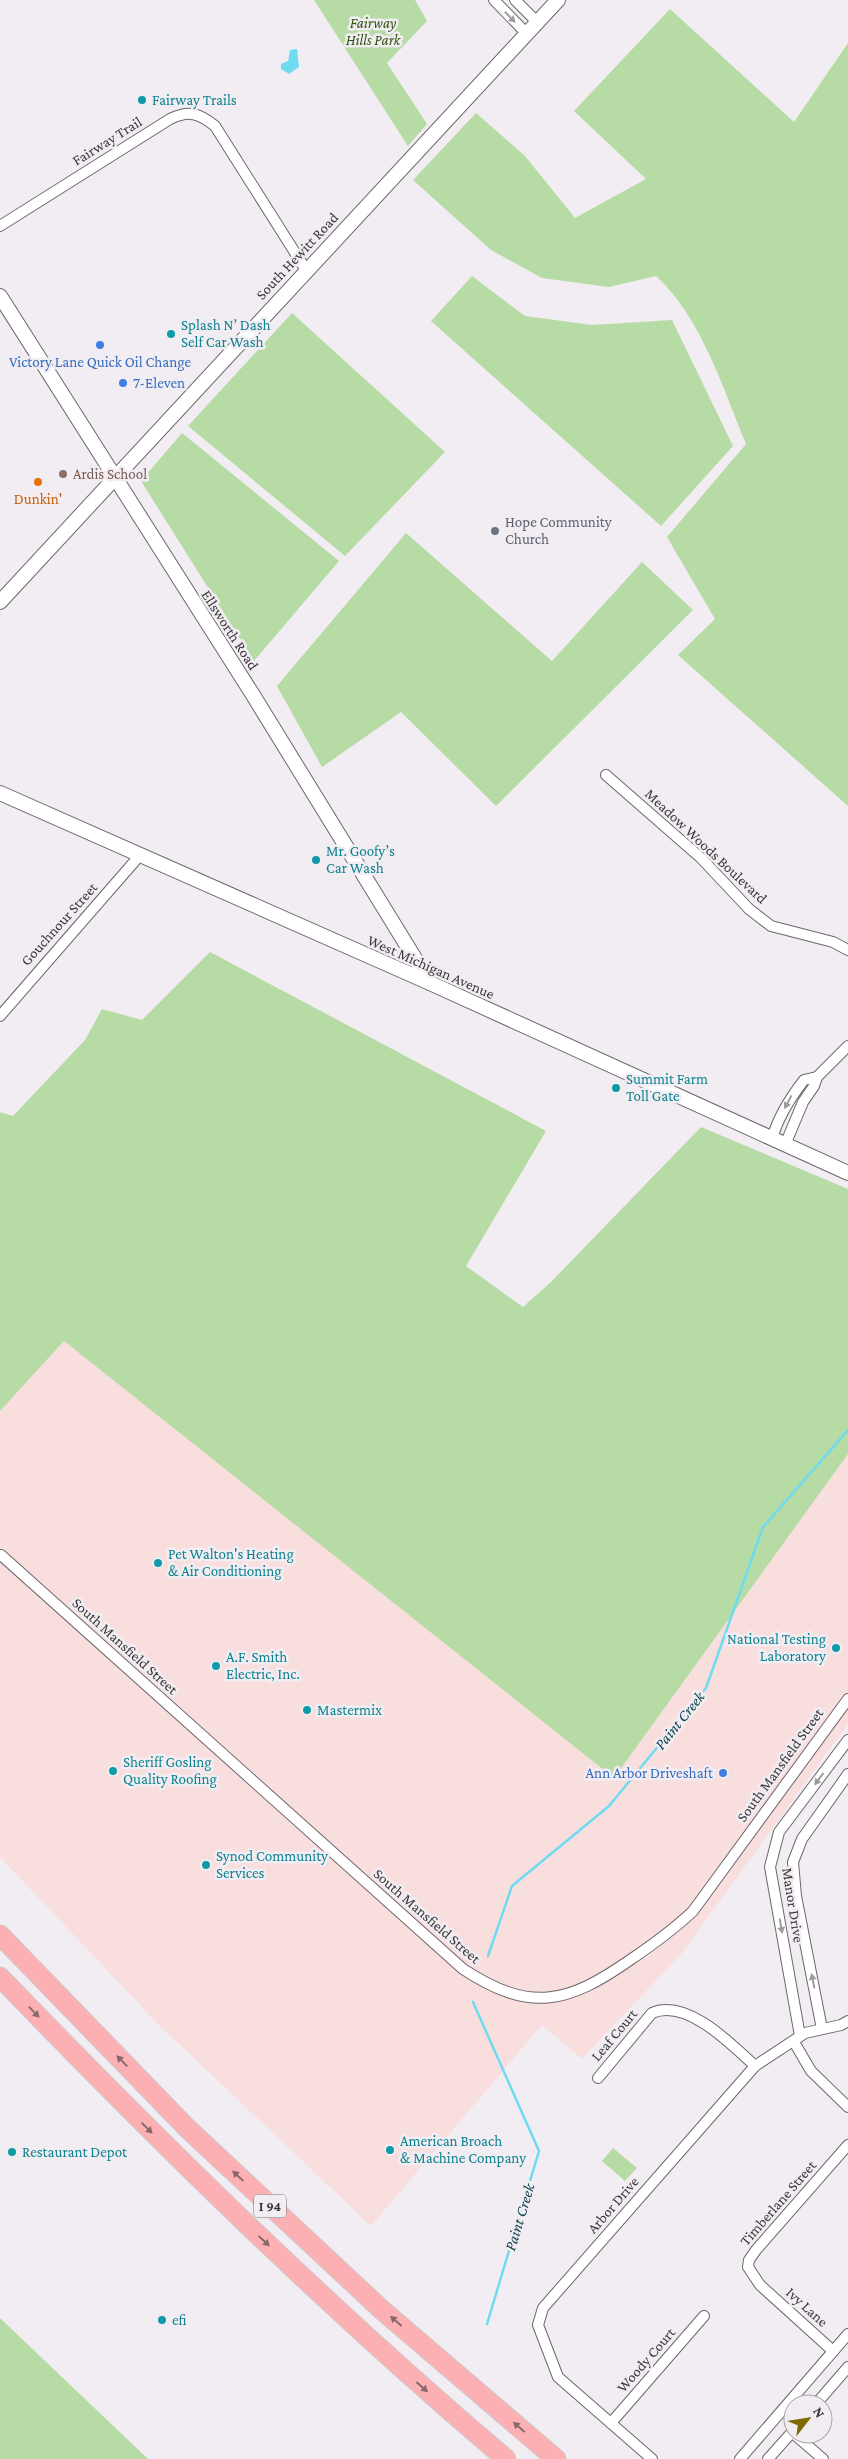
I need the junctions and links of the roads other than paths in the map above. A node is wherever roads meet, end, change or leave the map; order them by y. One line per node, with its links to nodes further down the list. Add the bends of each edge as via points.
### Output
1 (494, 0): 5 (street, one-way to 5)
2 (515, 0): 4 (street)
3 (558, 0): 4 (main road, South Hewitt Road)
4 (537, 22): 5 (main road, South Hewitt Road)
5 (526, 33): 7 (main road, South Hewitt Road)
6 (0, 226): 7 (street, Fairway Trail, via 170,119 195,113 215,126)
7 (306, 270): 9 (main road, South Hewitt Road)
8 (0, 296): 9 (main road, Ellsworth Road)
9 (116, 477): 10 (main road, South Hewitt Road); 15 (main road, Ellsworth Road)
10 (0, 602)
11 (606, 775): 14 (street, Meadow Woods Boulevard, via 701,858 749,909 771,926 833,942)
12 (0, 792): 13 (main road, West Michigan Avenue)
13 (141, 854): 15 (main road, West Michigan Avenue); 16 (street, Gouchnour Street)
14 (848, 950)
15 (430, 983): 19 (main road, West Michigan Avenue)
16 (0, 1016)
17 (848, 1046): 18 (street)
18 (817, 1077): 19 (street); 19 (street, one-way to 19, via 804,1080 791,1096 776,1125)
19 (779, 1142): 20 (main road, West Michigan Avenue)
20 (848, 1173)
21 (1, 1555): 22 (street, South Mansfield Street, via 463,1969 490,1987 518,1996 548,1998 578,1992 598,1983 679,1924 693,1911)
22 (848, 1699)
23 (848, 1740): 29 (street, Manor Drive, one-way to 29, via 779,1832 770,1867)
24 (848, 1774): 28 (street, Manor Drive, one-way to 24, via 792,1862 802,1839)
25 (0, 1935): 44 (highway, I 94, one-way to 25, via 382,2310 194,2135)
26 (0, 1976): 43 (highway, I 94, one-way to 43, via 112,2093 361,2334)
27 (848, 2021): 28 (street, Arbor Drive)
28 (822, 2029): 29 (street, Arbor Drive, via 805,2032)
29 (797, 2039): 30 (street, Arbor Drive); 32 (street, Manor Drive, via 811,2071)
30 (754, 2066): 31 (street, Leaf Court, via 714,2029 677,2011 662,2009 652,2013); 40 (street, Arbor Drive, via 542,2308 538,2325 558,2377)
31 (598, 2078)
32 (848, 2108)
33 (848, 2145): 34 (street, Timberlane Street, via 749,2260 748,2268)
34 (760, 2284): 37 (street, Ivy Lane)
35 (704, 2316): 40 (street, Woody Court)
36 (848, 2334): 37 (street)
37 (833, 2351): 46 (street)
38 (848, 2367): 39 (street)
39 (825, 2394)
40 (610, 2423): 45 (street)
41 (783, 2443): 47 (street)
42 (806, 2444): 48 (street)
43 (506, 2459)
44 (556, 2459)
45 (652, 2459)
46 (740, 2459)
47 (768, 2459)
48 (823, 2459)

